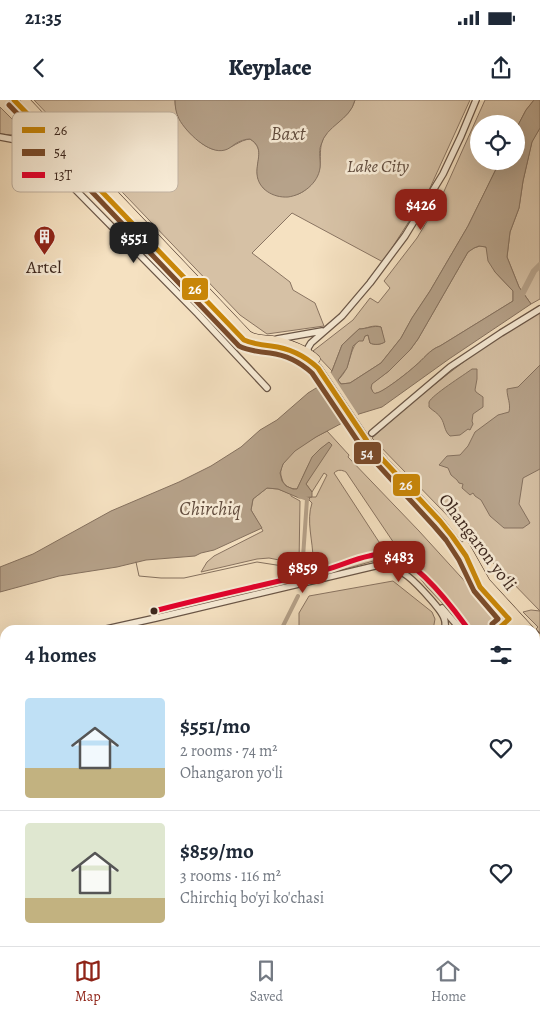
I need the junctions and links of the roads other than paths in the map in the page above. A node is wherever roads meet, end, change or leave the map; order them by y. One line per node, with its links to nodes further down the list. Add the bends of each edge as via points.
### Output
1 (14, 100): 4 (highway, Ohangaron yoʻli)
2 (25, 100): 5 (highway, Ohangaron yoʻli)
3 (476, 100): 10 (street, via 443,174 405,236 348,310)
4 (26, 112)
5 (36, 112)
6 (78, 192): 14 (street)
7 (102, 192): 13 (highway, Ohangaron yoʻli, via 244,340 293,351)
8 (112, 192): 11 (highway, Ohangaron yoʻli, via 248,335)
9 (540, 309): 15 (street, via 450,367)
10 (324, 331): 11 (street); 12 (street, via 311,343)
11 (272, 340): 12 (highway, Ohangaron yoʻli)
12 (308, 353): 13 (highway, Ohangaron yoʻli)
13 (324, 371): 17 (highway, Ohangaron yoʻli, via 367,441 440,521 466,556 480,587)
14 (267, 388)
15 (372, 433)
16 (340, 574): 18 (street); 19 (street, via 379,564 399,570 417,584 440,611); 20 (street, via 379,562 393,564 414,578)
17 (515, 621)
18 (124, 625)
19 (445, 625)
20 (456, 625)

